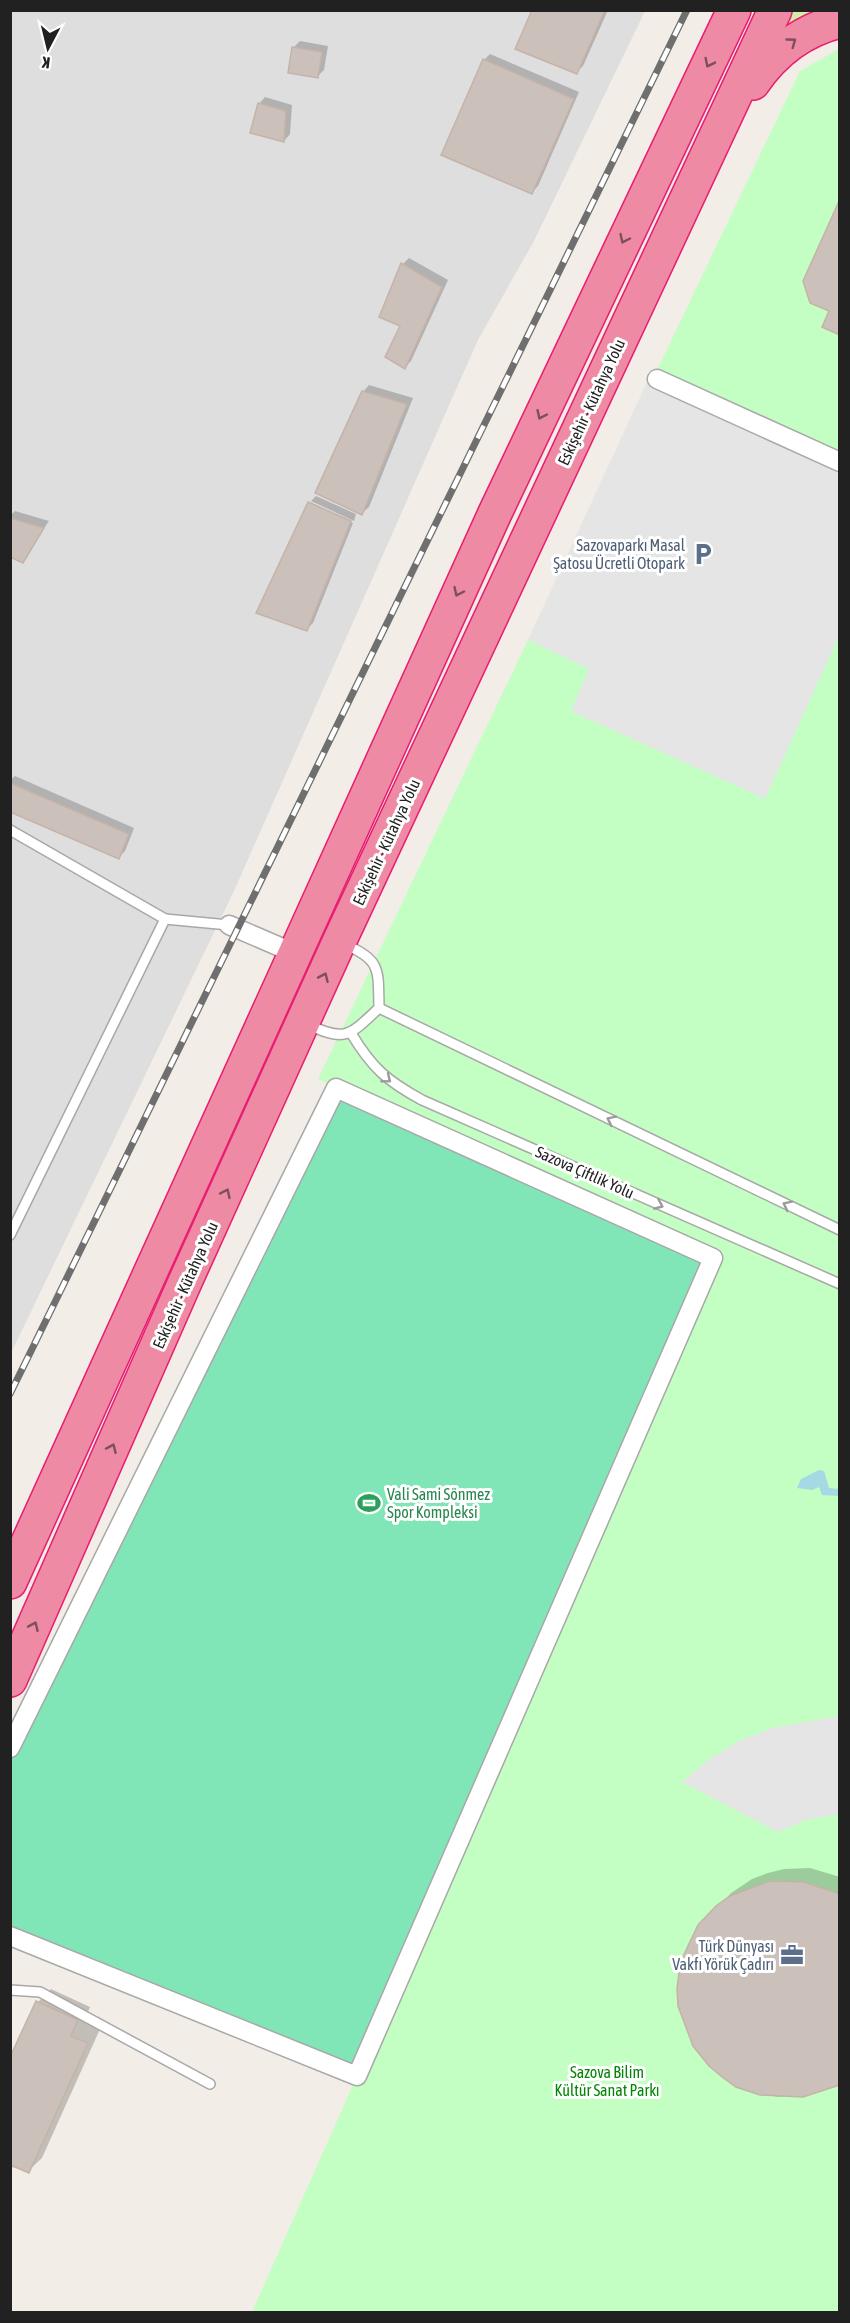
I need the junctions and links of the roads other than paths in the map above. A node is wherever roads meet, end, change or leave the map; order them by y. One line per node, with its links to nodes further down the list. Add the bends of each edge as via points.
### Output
1 (734, 10): 11 (highway, one-way to 11, via 495,513)
2 (775, 10): 4 (highway, Eskişehir - Kütahya Yolu)
3 (840, 21): 4 (highway, one-way to 3, via 781,50 803,34)
4 (717, 136): 10 (highway, Eskişehir - Kütahya Yolu)
5 (657, 379): 6 (street)
6 (840, 462)
7 (10, 830): 8 (lane)
8 (165, 919): 9 (lane); 16 (lane)
9 (229, 925): 11 (street)
10 (339, 942): 12 (lane, via 366,954 378,972); 13 (highway, Eskişehir - Kütahya Yolu, one-way to 10)
11 (294, 953): 18 (highway)
12 (379, 1008): 14 (lane); 15 (lane, one-way to 12)
13 (303, 1023): 14 (lane, via 330,1035); 19 (highway, Eskişehir - Kütahya Yolu, one-way to 13)
14 (351, 1033): 17 (lane, Sazova Çiftlik Yolu, one-way to 17, via 366,1059 387,1081 422,1100)
15 (840, 1230)
16 (10, 1235)
17 (840, 1284)
18 (10, 1582)
19 (10, 1680)
20 (10, 1748): 21 (street, via 336,1088 713,1258 357,2076)
21 (10, 1936)
22 (10, 1990): 23 (lane, via 40,1992)
23 (210, 2084)

